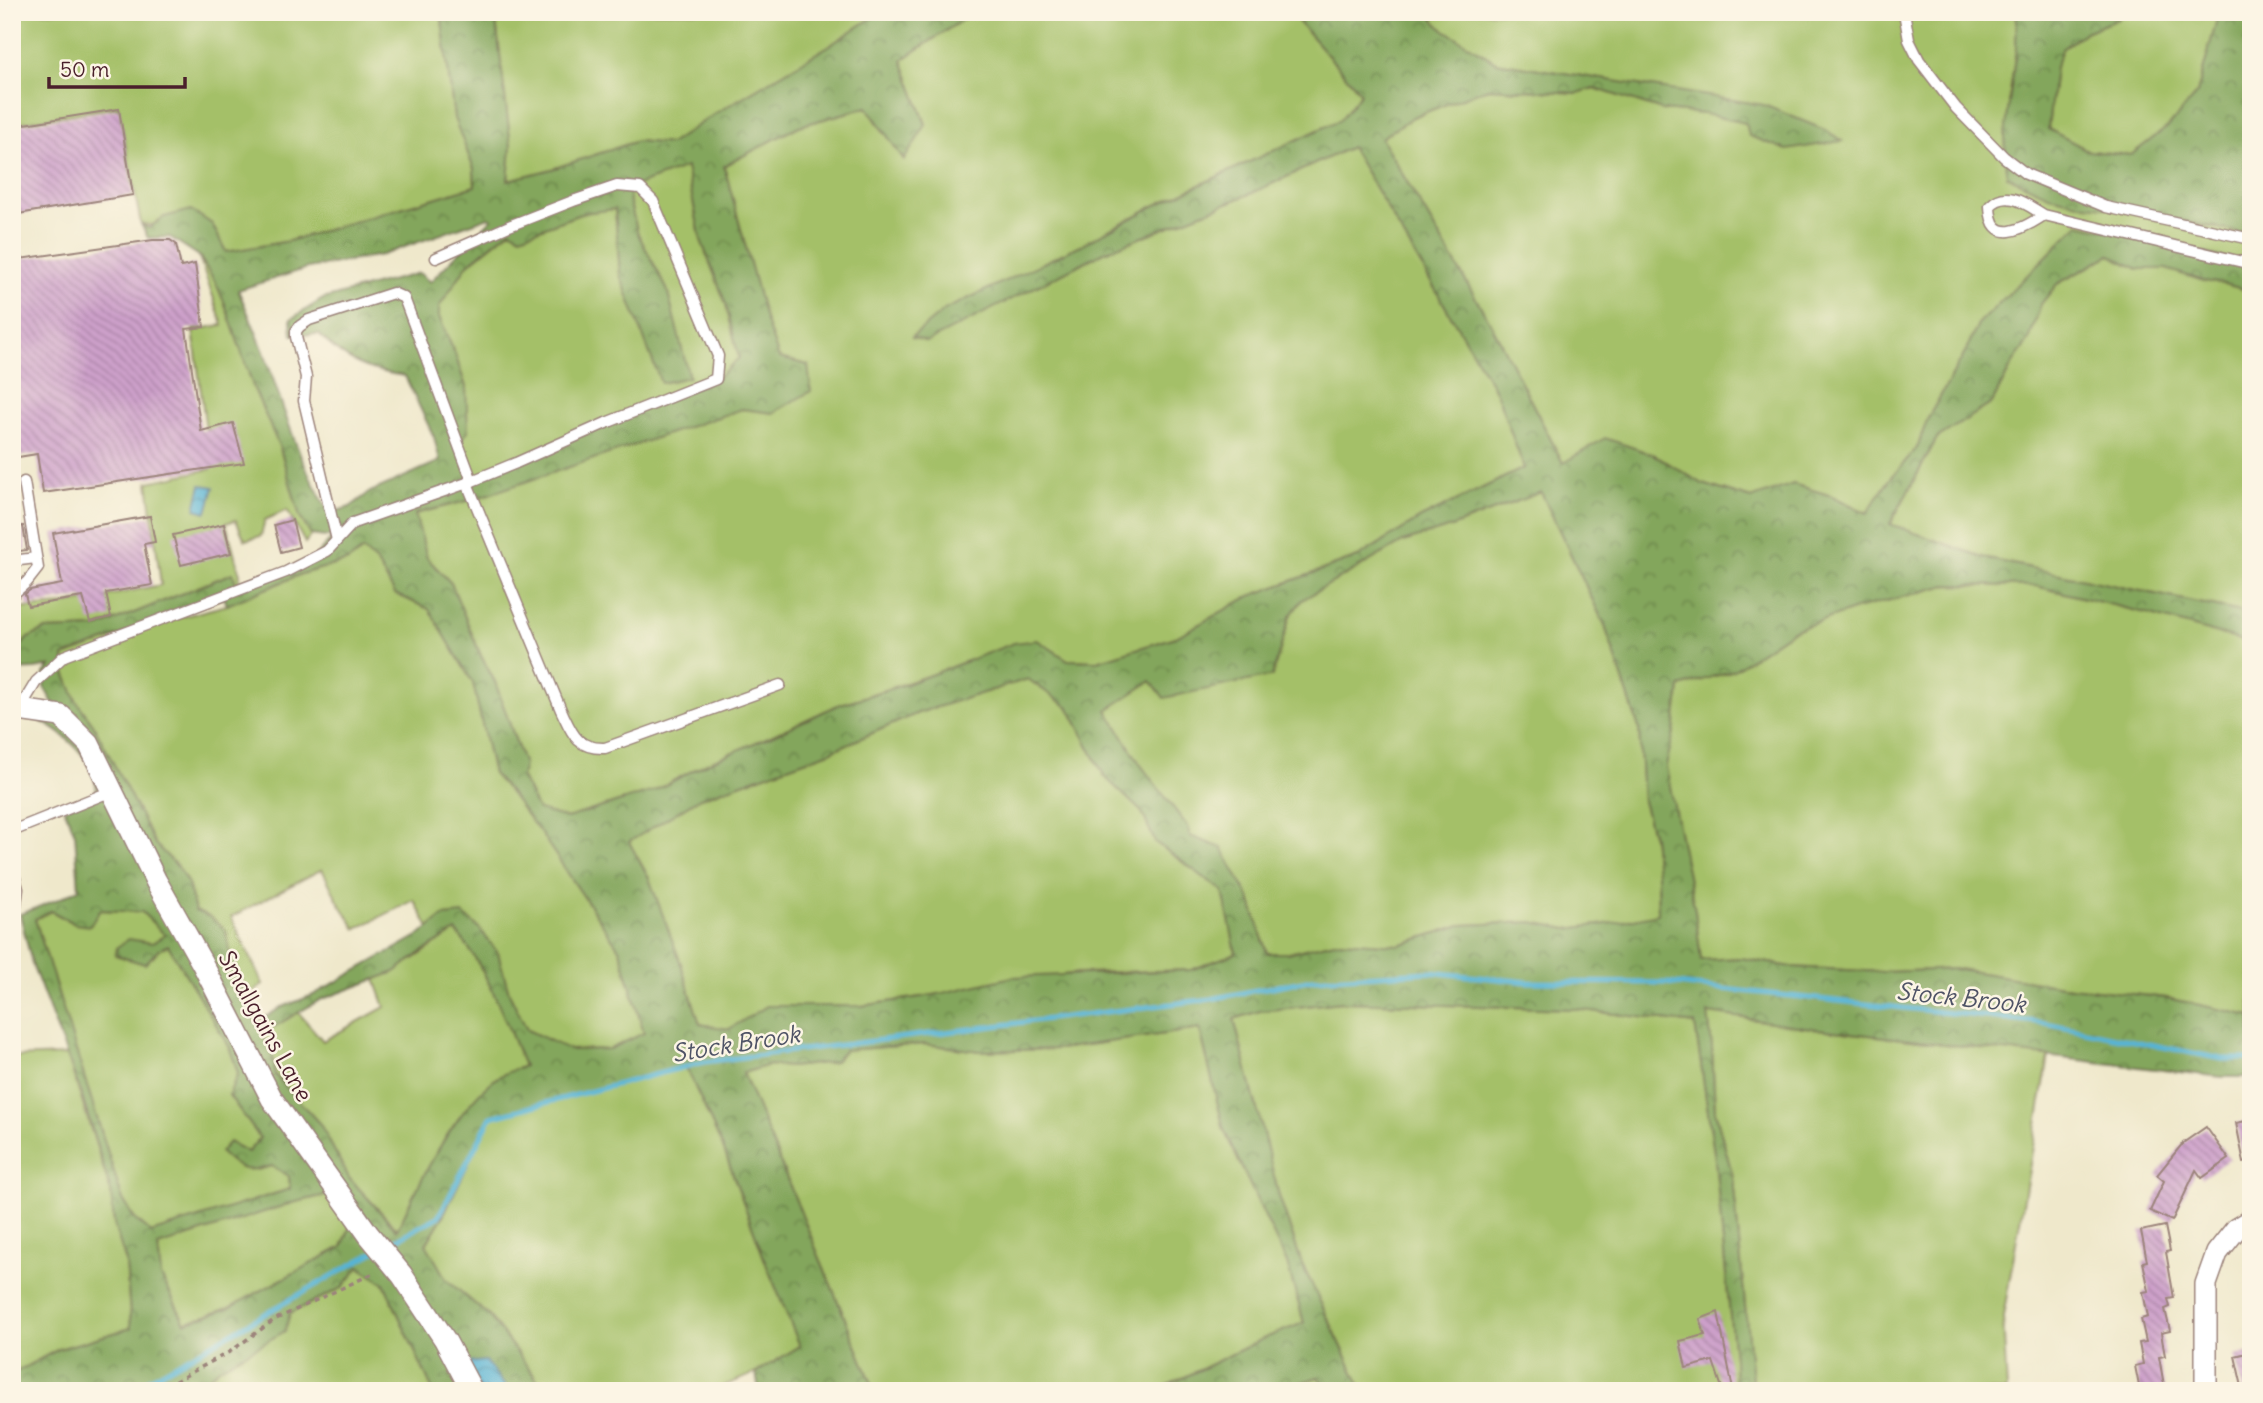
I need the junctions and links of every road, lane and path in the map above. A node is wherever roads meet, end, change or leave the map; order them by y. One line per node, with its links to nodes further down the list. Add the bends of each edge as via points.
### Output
1 (1905, 12): 3 (lane, via 1909,40 1919,60 1956,108 2026,174 2106,207)
2 (2044, 215): 2 (lane, via 2006,197 1990,206 1994,224 2010,232); 5 (lane)
3 (2251, 239)
4 (436, 258): 7 (lane, via 617,186 640,188 653,201 718,356 716,379)
5 (2251, 264)
6 (24, 482): 9 (lane)
7 (469, 482): 8 (lane, via 352,523); 8 (lane, via 404,298 393,293 309,320 296,331 306,377 304,401); 12 (lane, via 561,710 583,745 605,748)
8 (337, 540): 13 (lane, via 327,551 286,572 64,656 36,682)
9 (36, 558): 10 (lane); 11 (lane, via 37,568)
10 (12, 561)
11 (12, 594)
12 (780, 685)
13 (16, 710): 14 (street, Smallgains Lane, via 61,716 89,744)
14 (112, 790): 15 (lane); 19 (street, Smallgains Lane, via 272,1099)
15 (12, 831)
16 (12, 867): 17 (lane, via 18,889)
17 (14, 918)
18 (2251, 1220): 22 (street, via 2236,1229 2217,1253 2206,1284)
19 (391, 1262): 20 (path, via 274,1320 231,1351); 21 (street, Smallgains Lane, via 445,1340)
20 (157, 1391)
21 (472, 1391)
22 (2206, 1391)

